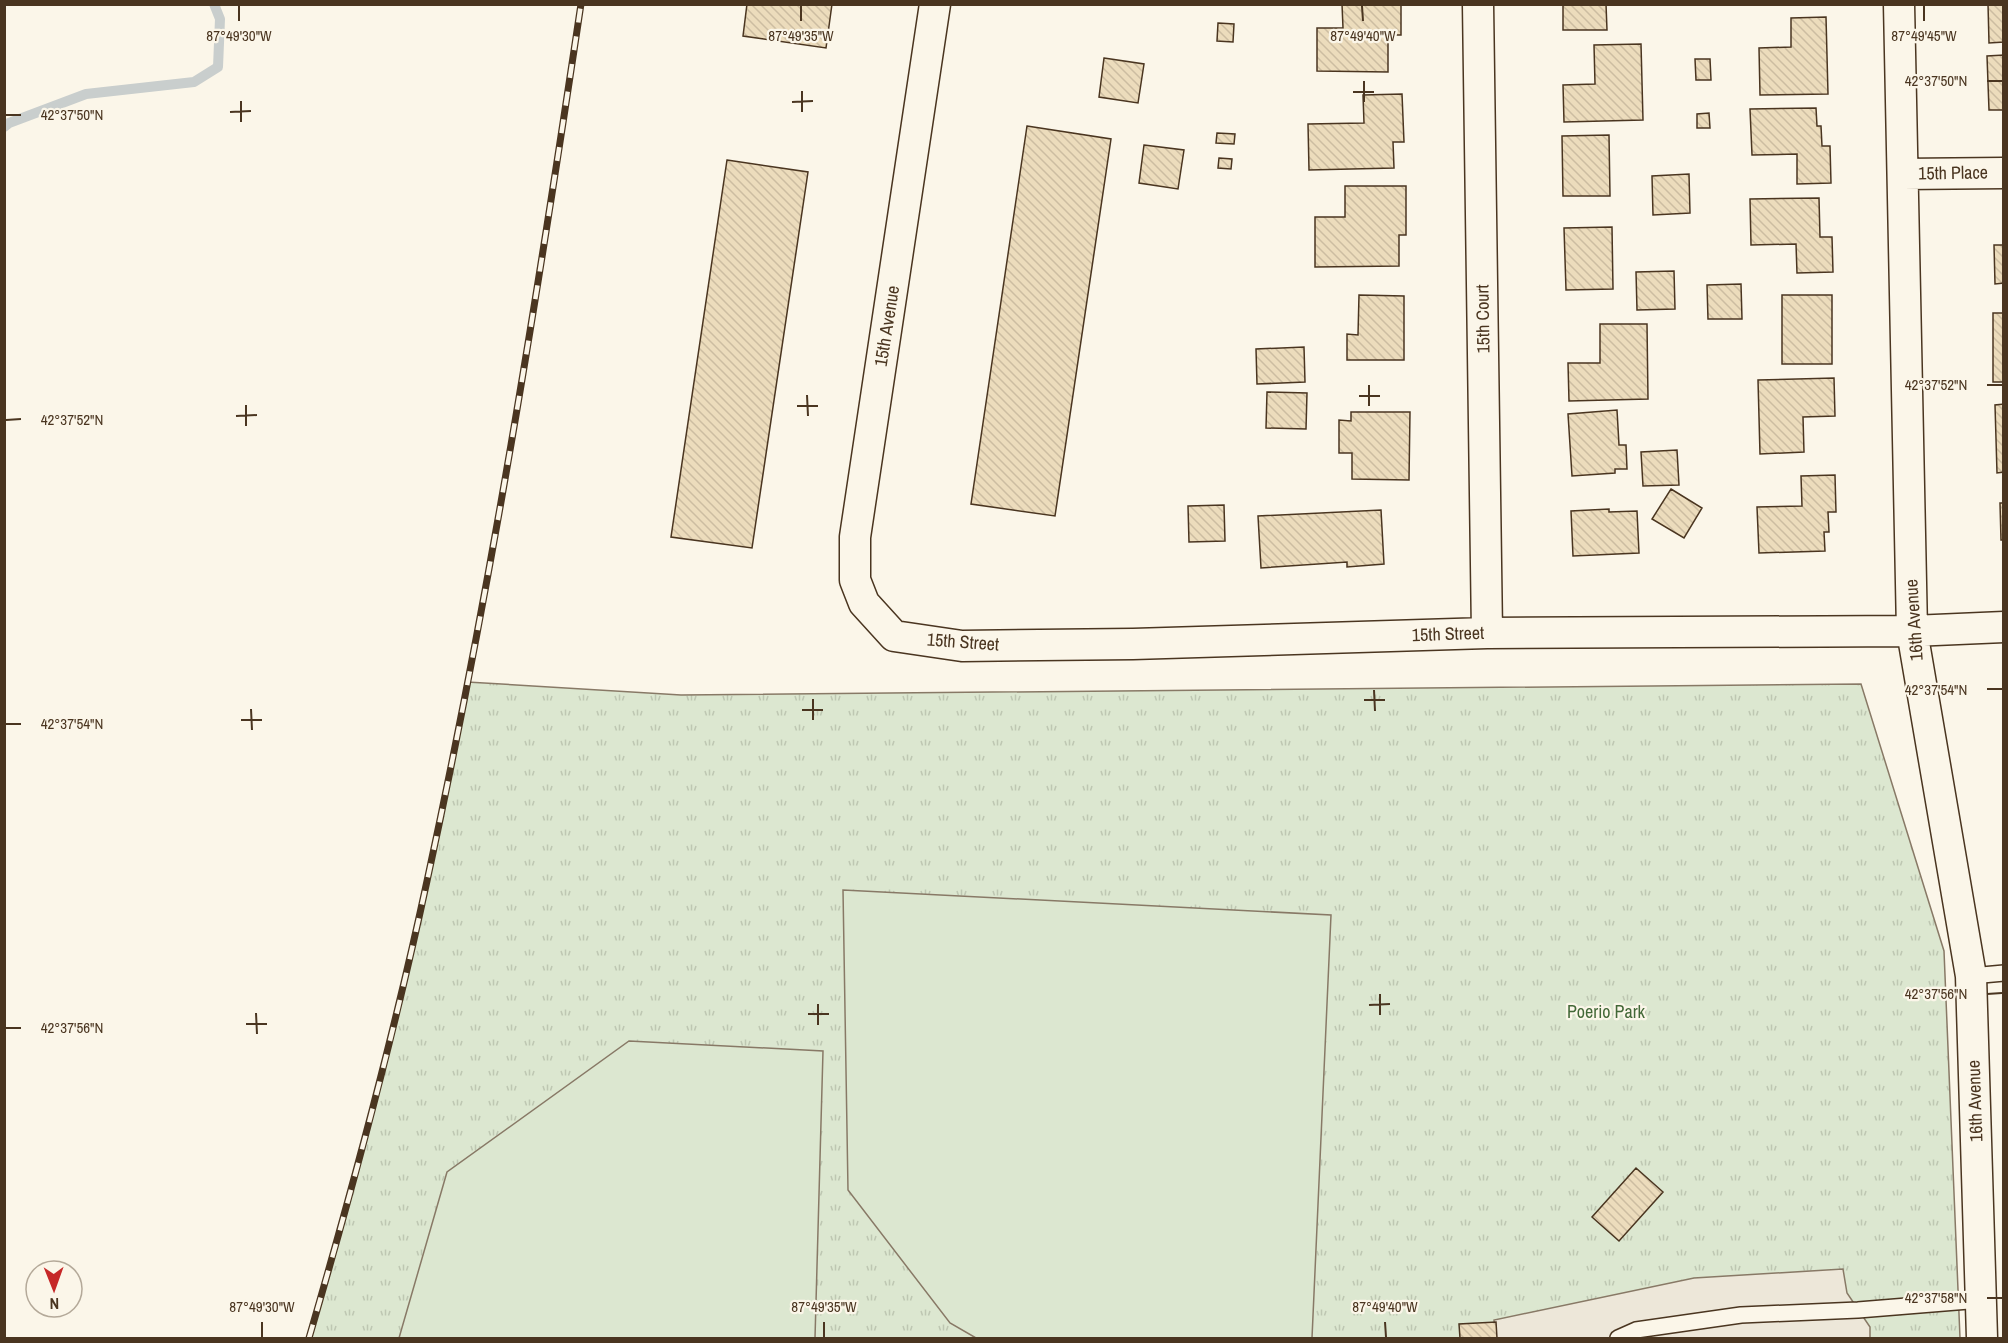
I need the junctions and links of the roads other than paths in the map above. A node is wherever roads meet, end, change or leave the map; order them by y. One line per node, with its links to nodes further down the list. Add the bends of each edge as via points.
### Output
1 (935, 4): 9 (street, 15th Avenue, via 855,537 855,580 864,603)
2 (1478, 4): 8 (street, 15th Court)
3 (1899, 4): 5 (street, 16th Avenue)
4 (2004, 173): 5 (street, 15th Place)
5 (1903, 174): 7 (street, 16th Avenue)
6 (2004, 627): 7 (street, 15th Street)
7 (1912, 631): 8 (street, 15th Street); 11 (street, 16th Avenue)
8 (1487, 633): 9 (street, 15th Street, via 962,646)
9 (894, 636)
10 (2004, 973): 11 (lane)
11 (1971, 976): 12 (street, 16th Avenue)
12 (1981, 1300): 13 (lane, via 1741,1315 1636,1330); 14 (street, 16th Avenue)
13 (1618, 1338)
14 (1982, 1338)

